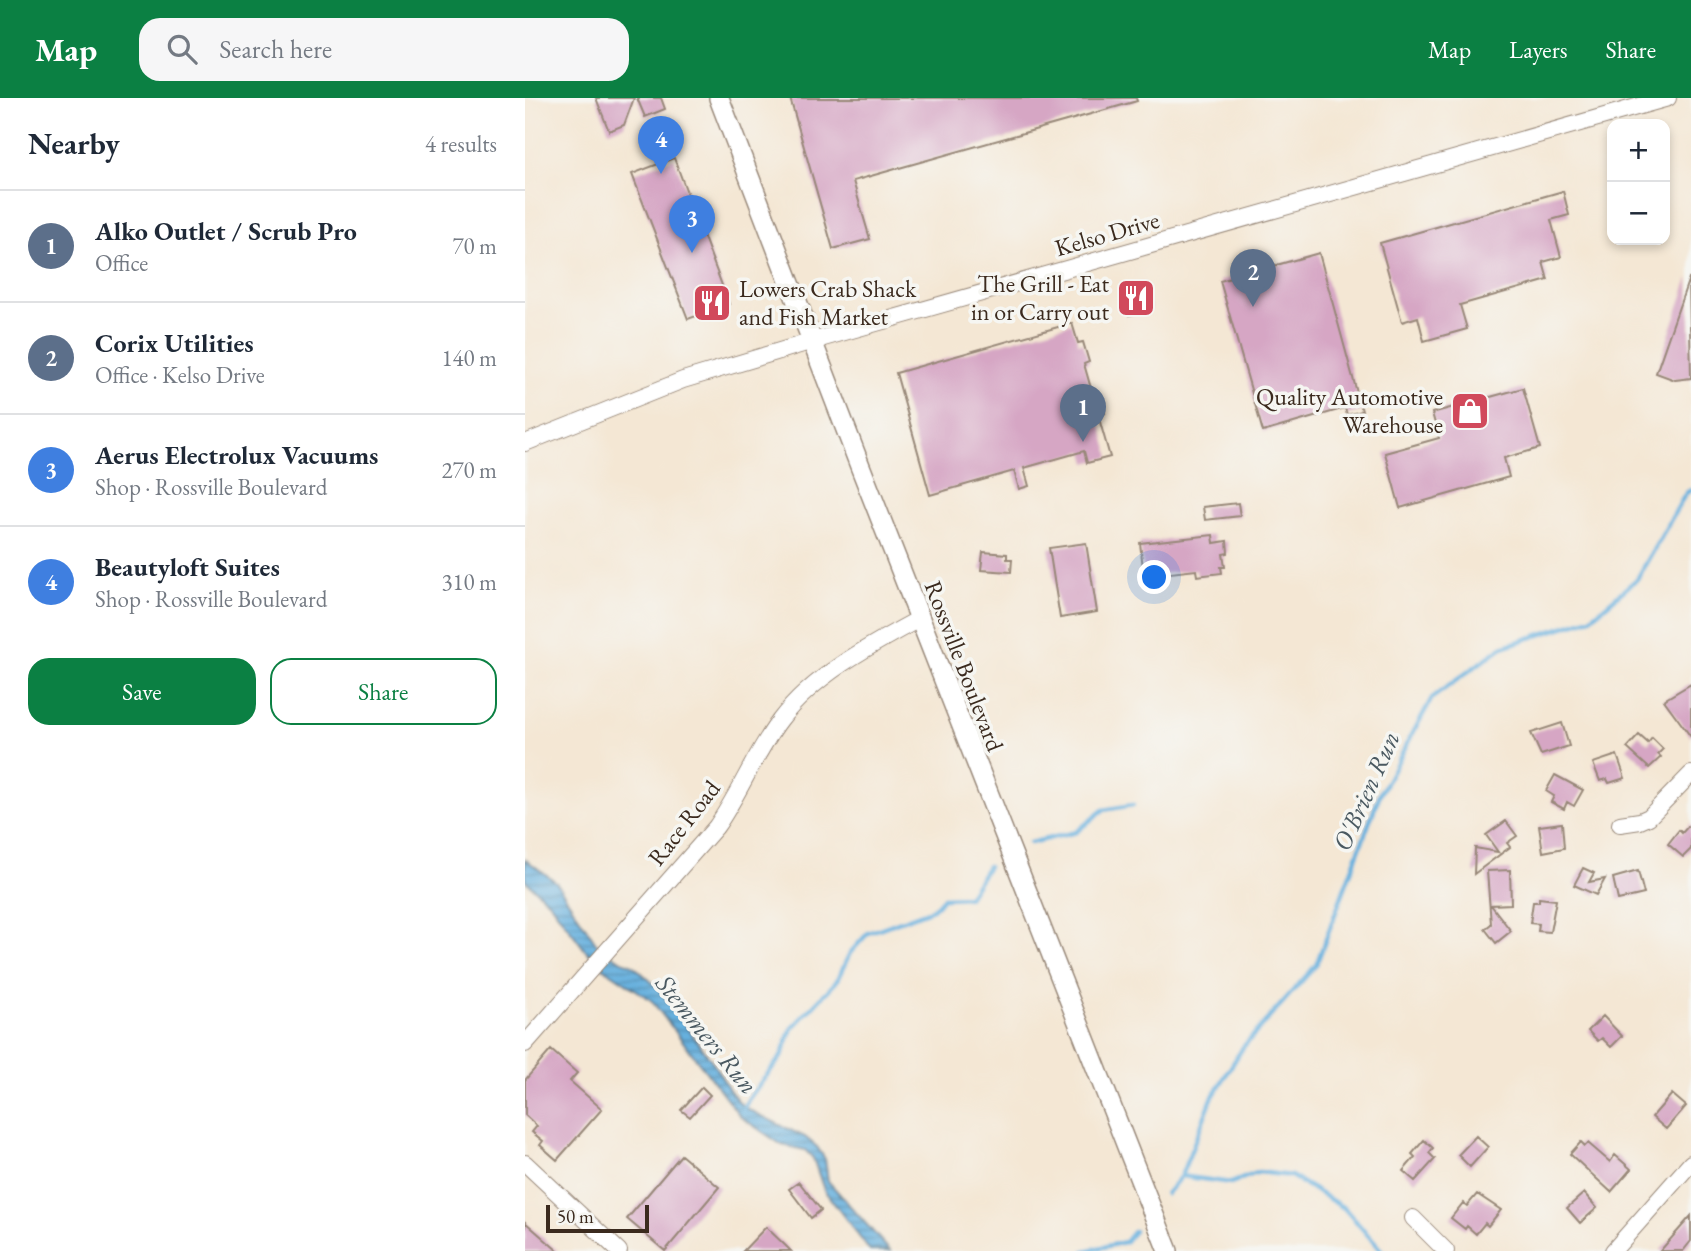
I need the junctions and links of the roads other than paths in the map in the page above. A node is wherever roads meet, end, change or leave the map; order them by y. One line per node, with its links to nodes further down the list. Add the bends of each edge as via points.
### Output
1 (719, 98): 3 (main road, Rossville Boulevard)
2 (1668, 98): 3 (street, Kelso Drive)
3 (813, 341): 4 (street, Kelso Drive, via 683,380); 5 (main road, Rossville Boulevard)
4 (525, 443)
5 (919, 619): 8 (street, Race Road, via 861,653 797,701 779,721 716,827); 13 (main road, Rossville Boulevard)
6 (1691, 774): 7 (street, via 1649,817)
7 (1620, 824)
8 (525, 1044)
9 (525, 1163): 12 (street)
10 (1691, 1163): 15 (street)
11 (1413, 1218): 14 (street)
12 (619, 1251)
13 (1168, 1251)
14 (1446, 1251)
15 (1613, 1251)

